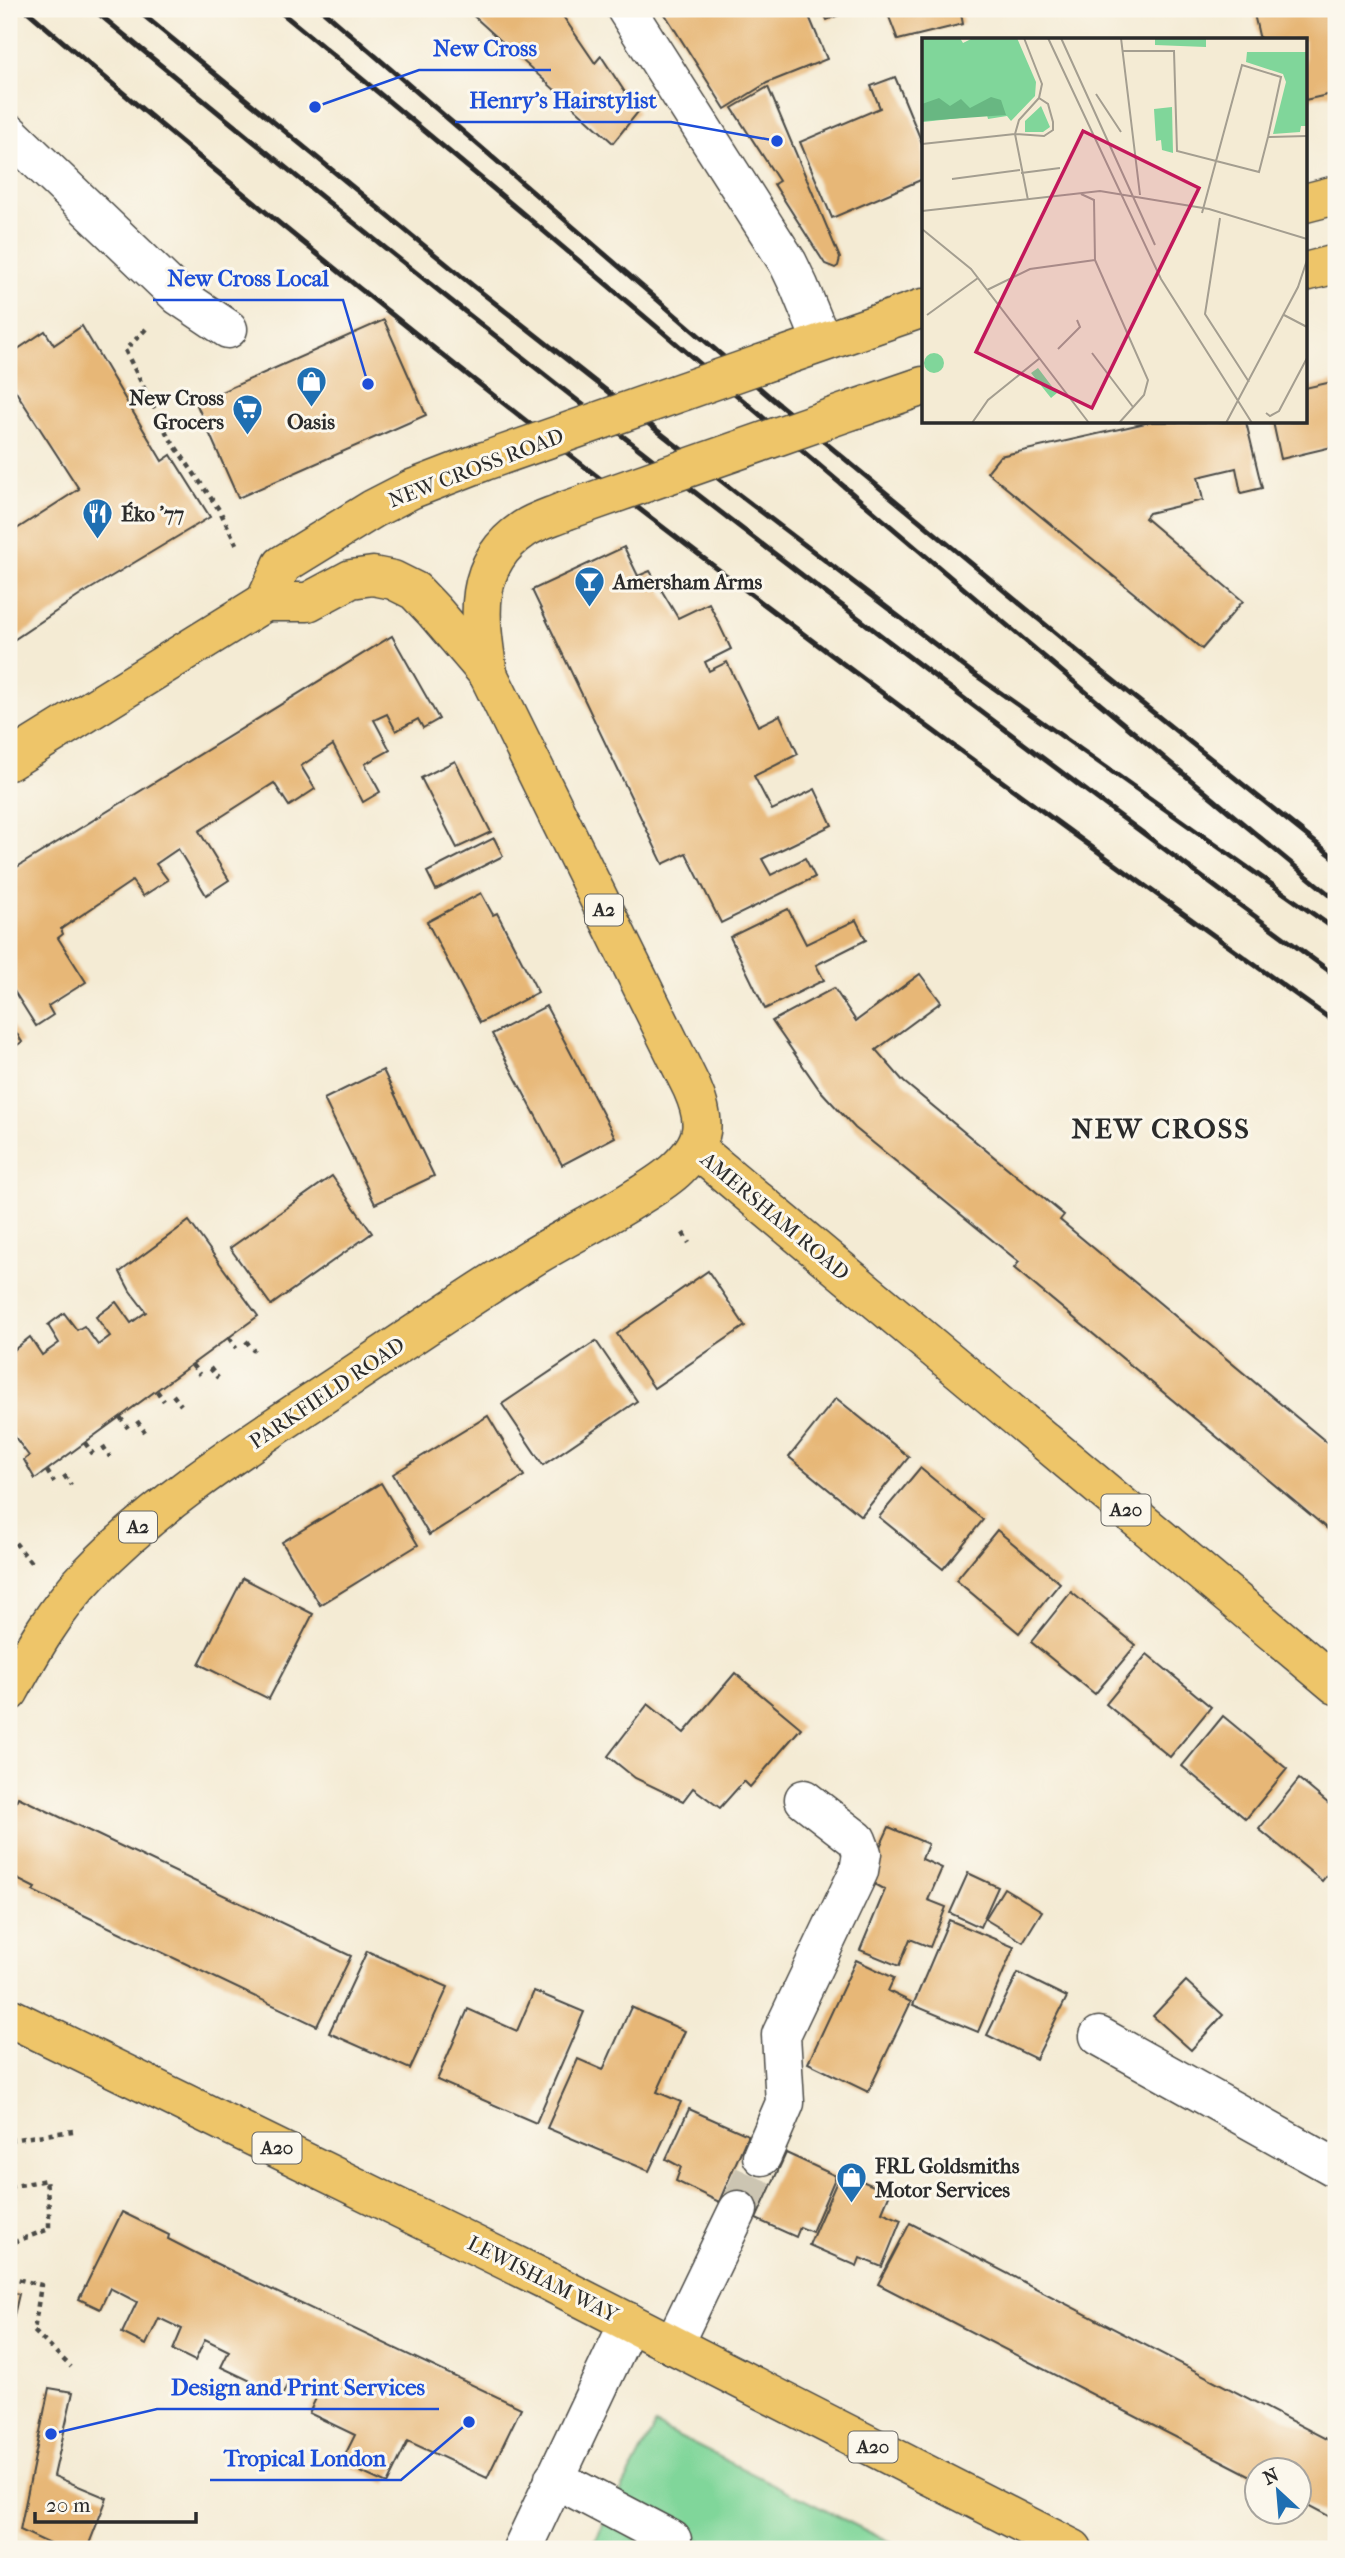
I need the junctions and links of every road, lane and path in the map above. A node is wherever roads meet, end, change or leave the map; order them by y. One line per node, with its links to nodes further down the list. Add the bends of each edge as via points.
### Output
1 (626, 9): 10 (street, via 788,262 799,286)
2 (9, 133): 7 (street)
3 (1336, 195): 4 (highway)
4 (1306, 202)
5 (1336, 264): 6 (highway)
6 (1306, 272)
7 (179, 296): 9 (street); 12 (path, via 125,350 169,436)
8 (922, 308): 10 (highway, NEW CROSS ROAD)
9 (228, 330)
10 (807, 348): 13 (highway, NEW CROSS ROAD, bridge, via 429,482 282,565)
11 (922, 386): 14 (highway, A2, bridge, via 524,529 491,565 482,591 480,618)
12 (236, 544)
13 (265, 602): 14 (highway, AMERSHAM ROAD / A2, via 308,602 351,579 373,576 393,580 415,592); 15 (highway)
14 (488, 674): 16 (highway, AMERSHAM ROAD / A2, via 697,1099 702,1130)
15 (9, 761)
16 (696, 1149): 45 (highway, AMERSHAM ROAD / A20); 46 (highway, PARKFIELD ROAD / A2, via 656,1185 488,1287 298,1411 167,1504 88,1574 59,1609)
17 (683, 1233): 18 (path)
18 (689, 1243)
19 (229, 1338): 21 (path)
20 (246, 1341): 22 (path)
21 (236, 1348)
22 (254, 1351)
23 (192, 1365): 25 (path)
24 (210, 1368): 26 (path)
25 (200, 1375)
26 (218, 1378)
27 (157, 1391): 29 (path)
28 (173, 1395): 30 (path)
29 (164, 1401)
30 (181, 1405)
31 (120, 1417): 33 (path)
32 (137, 1421): 34 (path)
33 (128, 1428)
34 (145, 1432)
35 (85, 1443): 37 (path)
36 (103, 1446): 38 (path)
37 (93, 1454)
38 (110, 1457)
39 (47, 1471): 41 (path)
40 (64, 1475): 42 (path)
41 (54, 1482)
42 (71, 1485)
43 (9, 1535): 44 (path)
44 (33, 1565)
45 (1336, 1685)
46 (9, 1692)
47 (804, 1799): 52 (street, via 857,1840 862,1853 859,1871 781,2035 785,2103)
48 (9, 2017): 58 (highway, LEWISHAM WAY / A20)
49 (1099, 2036): 53 (street)
50 (73, 2131): 51 (path)
51 (9, 2140)
52 (762, 2156)
53 (1336, 2168)
54 (9, 2187): 56 (path, via 46,2180 49,2230)
55 (738, 2210): 59 (street)
56 (9, 2244)
57 (9, 2277): 60 (path, via 41,2285 34,2331)
58 (629, 2322): 59 (highway, LEWISHAM WAY / A20); 61 (street)
59 (673, 2345): 64 (highway, LEWISHAM WAY / A20)
60 (71, 2367)
61 (554, 2478): 62 (street); 63 (street, via 672,2540)
62 (522, 2549)
63 (667, 2549)
64 (1073, 2549)

